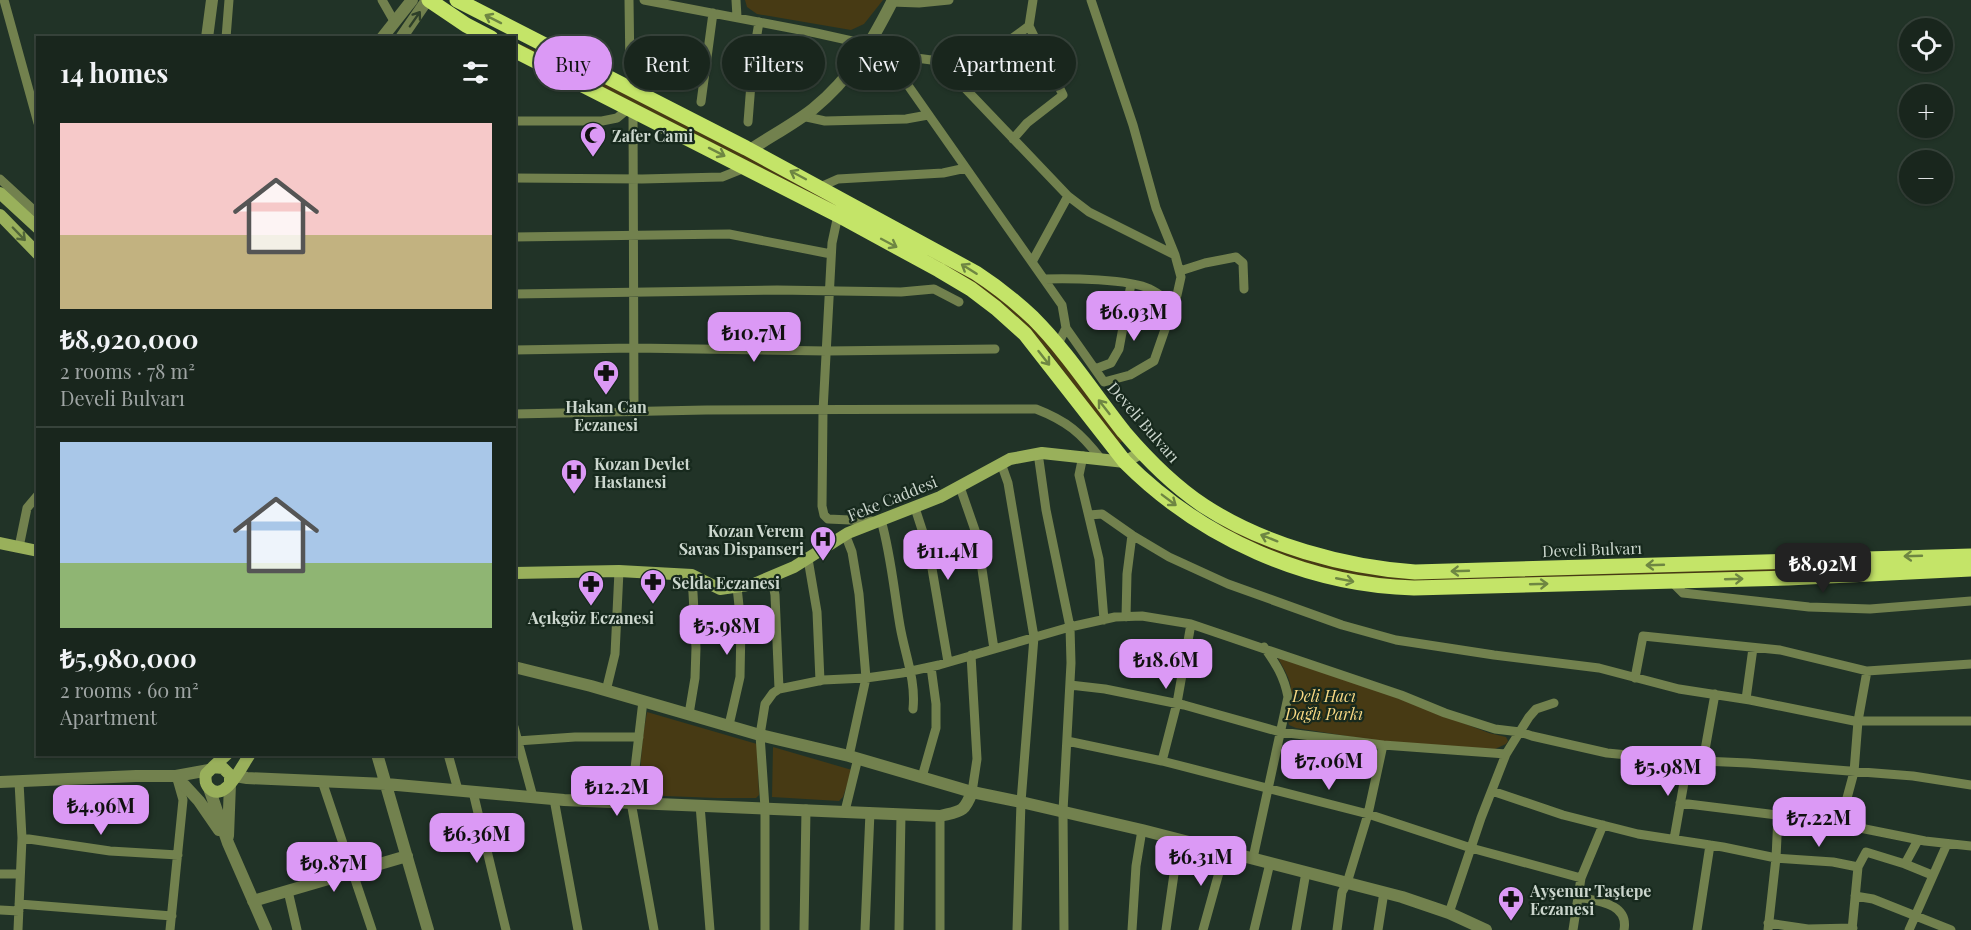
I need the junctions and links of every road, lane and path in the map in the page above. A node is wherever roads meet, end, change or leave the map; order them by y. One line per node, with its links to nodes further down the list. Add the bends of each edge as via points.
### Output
1 (4, 0): 38 (street)
2 (212, 0): 21 (street)
3 (229, 0): 22 (street)
4 (382, 0): 17 (street)
5 (412, 0): 17 (street)
6 (428, 0): 24 (street, one-way to 6); 25 (highway)
7 (457, 0): 43 (highway, Develi Bulvarı, one-way to 7)
8 (629, 0): 26 (street)
9 (644, 0): 15 (street)
10 (736, 0): 16 (street)
11 (949, 0): 14 (street)
12 (1033, 0): 19 (street)
13 (1091, 0): 60 (street, via 1156,208)
14 (892, 1): 28 (street)
15 (713, 13): 16 (street); 35 (street)
16 (737, 17): 18 (street)
17 (394, 21): 23 (street)
18 (759, 22): 20 (street); 41 (street)
19 (1029, 26): 29 (street); 42 (street, via 1063,95)
20 (800, 30): 27 (street); 30 (street)
21 (207, 36)
22 (226, 36)
23 (383, 36)
24 (402, 36)
25 (487, 36)
26 (630, 36)
27 (800, 36)
28 (874, 36)
29 (1015, 36)
30 (837, 38)
31 (516, 51): 36 (highway, Develi Bulvarı)
32 (837, 87): 39 (street)
33 (911, 90): 37 (street)
34 (967, 90): 42 (street)
35 (701, 102)
36 (631, 109): 40 (street, via 602,121); 44 (highway, Develi Bulvarı, one-way to 44); 48 (street)
37 (928, 115): 39 (street, via 825,121); 45 (street)
38 (36, 116)
39 (802, 116): 43 (street)
40 (516, 121)
41 (748, 122)
42 (1013, 139): 51 (street)
43 (750, 150): 49 (highway, Develi Bulvarı, one-way to 43)
44 (747, 167): 48 (street, via 722,177); 53 (highway, Develi Bulvarı)
45 (966, 168): 49 (street, via 943,173 838,179); 61 (street)
46 (516, 178): 48 (street)
47 (0, 179): 52 (street)
48 (633, 179): 56 (street)
49 (820, 187): 72 (highway, Develi Bulvarı, one-way to 49, via 1027,313 976,273)
50 (0, 193): 55 (main road)
51 (1068, 196): 60 (street, via 1089,212); 61 (street)
52 (36, 212)
53 (838, 215): 59 (street); 85 (highway, Develi Bulvarı, one-way to 85, via 963,284 1017,326)
54 (0, 216): 58 (main road, one-way to 58)
55 (36, 226)
56 (633, 235): 57 (street); 59 (street, via 729,234); 67 (street)
57 (516, 237)
58 (36, 252)
59 (831, 254): 66 (street)
60 (1175, 255): 62 (street)
61 (1032, 262): 63 (street)
62 (1180, 271): 65 (street, via 1236,257 1243,263); 70 (street)
63 (1044, 279): 64 (street); 71 (street, via 1062,305)
64 (1131, 284): 70 (street, via 1150,289); 77 (street, via 1119,349 1111,363)
65 (1244, 289)
66 (830, 290): 67 (street); 69 (street, via 934,289); 76 (street)
67 (634, 292): 68 (street); 73 (street)
68 (516, 294)
69 (959, 302)
70 (1174, 305): 77 (street, via 1154,361 1130,375 1104,382)
71 (1066, 328): 72 (street); 77 (street)
72 (1057, 346): 81 (highway, Develi Bulvarı, one-way to 72)
73 (634, 348): 75 (street); 76 (street); 78 (street)
74 (994, 349): 76 (street)
75 (516, 350)
76 (827, 351): 79 (street)
77 (1095, 369)
78 (634, 411): 79 (street); 80 (street)
79 (823, 411): 84 (street, via 1036,409 1058,418 1084,437); 91 (street, via 824,515 828,519)
80 (516, 414)
81 (1142, 452): 85 (main road); 97 (highway, Develi Bulvarı, one-way to 81, via 1398,570 1321,556 1243,527 1187,494)
82 (1038, 453): 83 (main road, Feke Caddesi); 86 (main road, Feke Caddesi); 110 (street)
83 (1083, 456): 84 (main road, Feke Caddesi); 90 (street, via 1079,474)
84 (1101, 459): 85 (main road, Feke Caddesi)
85 (1125, 462): 104 (highway, Develi Bulvarı, one-way to 104, via 1155,490 1211,529 1274,560 1324,576 1414,588)
86 (1001, 463): 87 (main road, Feke Caddesi); 111 (street, via 1008,483)
87 (960, 487): 89 (main road, Feke Caddesi); 114 (street, via 976,536)
88 (36, 497): 95 (street, via 27,508)
89 (915, 508): 91 (main road, Feke Caddesi); 116 (street, via 929,551)
90 (1089, 514): 93 (street, via 1102,514); 108 (street, via 1099,559)
91 (878, 521): 92 (main road, Feke Caddesi); 120 (street)
92 (846, 534): 98 (main road, Feke Caddesi); 122 (street, via 857,584)
93 (1132, 535): 107 (street); 123 (street, via 1228,584 1342,625 1396,640 1599,668)
94 (0, 543): 95 (main road)
95 (19, 547): 96 (main road)
96 (36, 551)
97 (1971, 556)
98 (808, 559): 103 (main road, Feke Caddesi); 124 (street, via 817,612)
99 (1971, 569): 104 (highway, Develi Bulvarı, one-way to 99)
100 (619, 571): 101 (main road, Feke Caddesi); 102 (main road, Feke Caddesi); 127 (street, via 615,654)
101 (516, 573)
102 (692, 575): 105 (main road, Feke Caddesi, via 720,589); 134 (street, via 696,648)
103 (772, 578): 105 (main road, Feke Caddesi); 126 (street)
104 (1671, 581): 106 (street, via 1683,593 1809,607 1870,609)
105 (737, 587): 137 (street, via 740,677)
106 (1970, 603)
107 (1126, 617): 108 (street); 109 (street)
108 (1104, 620): 110 (street)
109 (1191, 624): 112 (street); 132 (street)
110 (1070, 627): 111 (street); 125 (street)
111 (1034, 637): 114 (street); 174 (street)
112 (1264, 647): 138 (street, via 1279,667 1288,696); 139 (street, via 1445,713 1495,729)
113 (1753, 648): 121 (street, via 1780,650); 123 (street, via 1643,636); 129 (street)
114 (994, 649): 115 (street)
115 (971, 655): 116 (street); 170 (street, via 977,759)
116 (948, 662): 118 (street)
117 (1971, 664): 121 (street)
118 (931, 667): 120 (street); 158 (street, via 936,729)
119 (516, 668): 127 (street)
120 (912, 671): 122 (street); 133 (street)
121 (1867, 671): 135 (street)
122 (867, 678): 124 (street); 151 (street)
123 (1635, 678): 128 (street)
124 (819, 681): 126 (street)
125 (1070, 685): 132 (street); 144 (street)
126 (779, 689): 140 (street, via 765,704)
127 (606, 691): 130 (street)
128 (1716, 694): 129 (street); 154 (street)
129 (1746, 699): 135 (street)
130 (643, 701): 134 (street); 142 (street)
131 (1554, 703): 139 (street, via 1536,710)
132 (1177, 704): 138 (street); 153 (street)
133 (913, 709)
134 (689, 714): 137 (street)
135 (1858, 721): 136 (street); 156 (street)
136 (1971, 721)
137 (729, 725): 140 (street)
138 (1280, 732): 145 (street); 166 (street)
139 (1520, 732): 146 (street); 152 (street, via 1607,753)
140 (760, 735): 151 (street); 177 (street)
141 (516, 737): 143 (street)
142 (639, 737): 143 (street); 173 (street)
143 (517, 741): 171 (street)
144 (1067, 741): 153 (street); 180 (street)
145 (1383, 745): 146 (street); 183 (street)
146 (1506, 754): 168 (street)
147 (225, 756): 155 (main road)
148 (248, 756): 159 (main road)
149 (378, 756): 163 (street)
150 (449, 756): 167 (street)
151 (854, 757): 158 (street); 179 (street)
152 (1688, 760): 154 (street); 175 (street)
153 (1162, 761): 166 (street)
154 (1703, 761): 156 (street)
155 (211, 769): 157 (street); 159 (main road, via 218,766 227,770); 165 (main road, via 206,774)
156 (1854, 772): 164 (street); 186 (street)
157 (176, 776): 162 (street); 165 (street); 193 (street); 199 (street, via 183,800)
158 (922, 777): 170 (street)
159 (232, 780): 160 (street); 165 (main road, via 223,791); 193 (street)
160 (322, 781): 163 (street); 206 (street)
161 (0, 782): 162 (street)
162 (19, 782): 189 (street)
163 (386, 784): 167 (street); 200 (street)
164 (1971, 785)
165 (207, 786): 193 (street)
166 (1268, 789): 183 (street); 201 (street)
167 (458, 790): 169 (street)
168 (1492, 791): 187 (street); 197 (street)
169 (473, 792): 171 (street); 231 (street)
170 (972, 792): 174 (street); 185 (street, via 967,807)
171 (533, 797): 172 (street)
172 (554, 799): 173 (street); 232 (street)
173 (631, 802): 176 (street); 233 (street)
174 (1021, 802): 180 (street); 240 (street)
175 (1680, 803): 184 (street); 191 (street)
176 (700, 805): 177 (street); 234 (street)
177 (765, 808): 178 (street); 235 (street)
178 (806, 809): 179 (street); 236 (street)
179 (845, 811): 181 (street)
180 (1063, 811): 188 (street); 241 (street)
181 (870, 812): 182 (street); 237 (street)
182 (901, 814): 185 (street); 238 (street)
183 (1368, 814): 197 (street); 212 (street)
184 (1778, 815): 186 (street); 202 (street)
185 (940, 816): 239 (street)
186 (1840, 824): 192 (street)
187 (1603, 825): 191 (street); 211 (street)
188 (1142, 830): 190 (street); 242 (street)
189 (22, 838): 199 (street, via 110,851); 209 (street)
190 (1179, 839): 198 (street); 243 (street)
191 (1674, 839): 195 (street)
192 (1918, 840): 194 (street); 204 (street)
193 (228, 843): 217 (street)
194 (1947, 844): 196 (street); 210 (street)
195 (1710, 845): 202 (street); 252 (street)
196 (1971, 846)
197 (1471, 848): 211 (street); 220 (street)
198 (1225, 851): 201 (street); 244 (street)
199 (178, 855): 221 (street)
200 (406, 856): 206 (street); 230 (street)
201 (1253, 858): 203 (street)
202 (1776, 858): 205 (street); 223 (street)
203 (1270, 863): 207 (street); 245 (street)
204 (1905, 864): 205 (street, via 1866,852); 210 (street)
205 (1858, 867): 215 (street)
206 (353, 872): 213 (street); 229 (street)
207 (1306, 872): 212 (street); 246 (street)
208 (0, 874): 209 (street)
209 (20, 874): 218 (street)
210 (1932, 875): 222 (street)
211 (1581, 878): 216 (street)
212 (1347, 883): 214 (street); 247 (street, via 1342,892)
213 (288, 891): 217 (street); 228 (street)
214 (1384, 892): 220 (street); 248 (street)
215 (1855, 896): 222 (street, via 1874,898); 224 (street)
216 (1578, 897): 250 (street); 251 (street, via 1618,909)
217 (252, 901): 227 (street)
218 (19, 908): 219 (street); 221 (street); 225 (street)
219 (0, 910)
220 (1449, 913): 249 (street)
221 (171, 916): 226 (street)
222 (1914, 916): 253 (street); 254 (street)
223 (1768, 926): 224 (street)
224 (1852, 929)
225 (18, 930)
226 (170, 930)
227 (266, 930)
228 (297, 930)
229 (372, 930)
230 (428, 930)
231 (506, 930)
232 (578, 930)
233 (654, 930)
234 (710, 930)
235 (765, 930)
236 (804, 930)
237 (865, 930)
238 (899, 930)
239 (940, 930)
240 (1017, 930)
241 (1064, 930)
242 (1132, 930)
243 (1166, 930)
244 (1203, 930)
245 (1254, 930)
246 (1296, 930)
247 (1337, 930)
248 (1378, 930)
249 (1486, 930)
250 (1573, 930)
251 (1624, 930)
252 (1697, 930)
253 (1909, 930)
254 (1951, 930)

